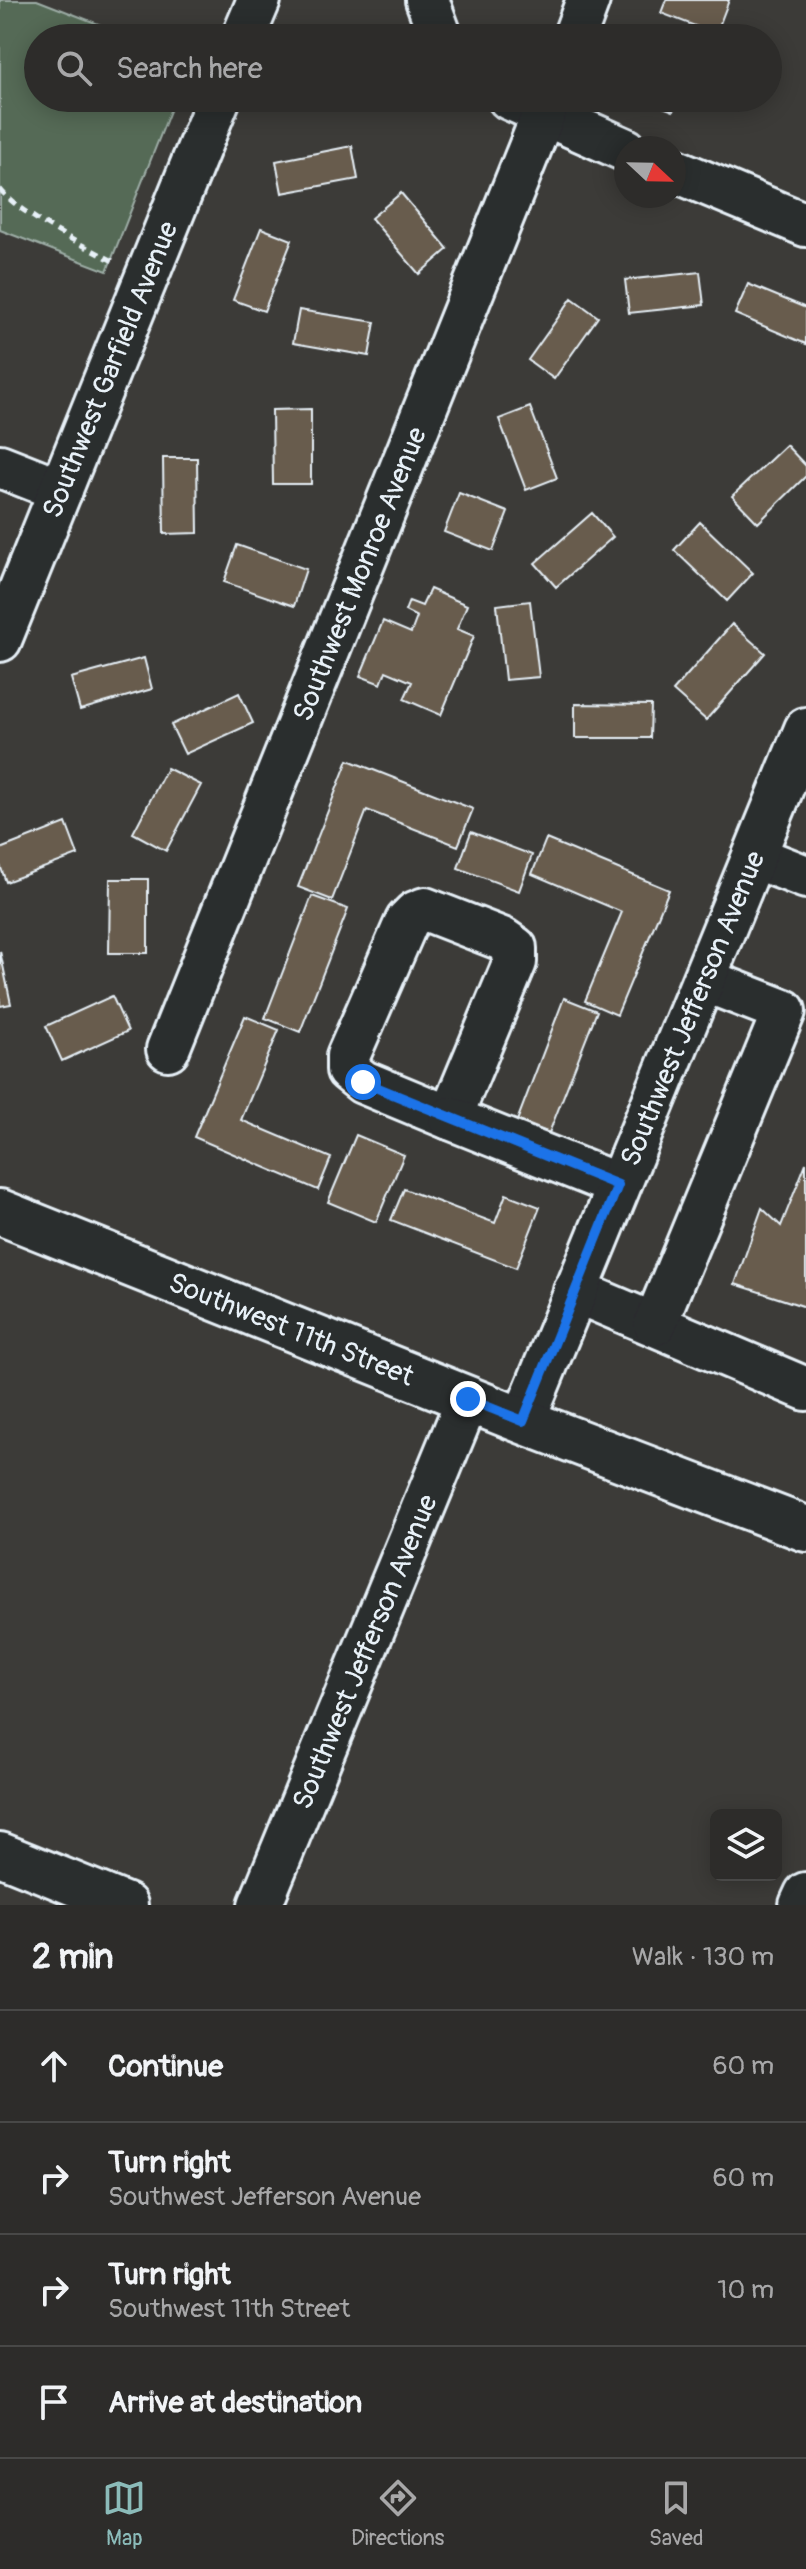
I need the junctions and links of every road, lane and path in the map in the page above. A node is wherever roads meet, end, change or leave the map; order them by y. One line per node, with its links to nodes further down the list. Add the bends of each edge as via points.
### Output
1 (259, 0): 4 (street)
2 (427, 0): 5 (street)
3 (588, 0): 6 (street)
4 (249, 24)
5 (436, 24)
6 (579, 24)
7 (213, 112): 14 (street, Southwest Garfield Avenue)
8 (531, 112): 23 (street, Southwest Monroe Avenue)
9 (550, 112): 10 (street)
10 (614, 144)
11 (686, 175): 13 (street)
12 (0, 189): 14 (path, via 62,234)
13 (806, 225)
14 (146, 278): 16 (street, Southwest Garfield Avenue)
15 (0, 466): 16 (street)
16 (61, 490): 17 (street, Southwest Garfield Avenue)
17 (0, 640)
18 (806, 729): 19 (street, Southwest Jefferson Avenue)
19 (755, 857): 20 (street); 21 (street, Southwest Jefferson Avenue)
20 (806, 877)
21 (704, 980): 22 (street); 25 (street, Southwest Jefferson Avenue)
22 (795, 1011): 28 (street)
23 (168, 1049)
24 (450, 1118): 24 (street, via 363,1082 348,1070 348,1056 407,921 425,909 515,948 515,962); 25 (street)
25 (618, 1185): 27 (street, Southwest Jefferson Avenue)
26 (0, 1212): 30 (main road, Southwest 11th Street)
27 (575, 1291): 28 (street); 31 (street, Southwest Jefferson Avenue)
28 (655, 1324): 29 (street)
29 (806, 1389)
30 (468, 1399): 31 (main road, Southwest 11th Street); 36 (street, Southwest Jefferson Avenue)
31 (523, 1421): 32 (main road, Southwest 11th Street)
32 (806, 1529)
33 (0, 1854): 35 (street)
34 (806, 1894): 37 (street)
35 (126, 1905)
36 (260, 1905)
37 (801, 1905)

